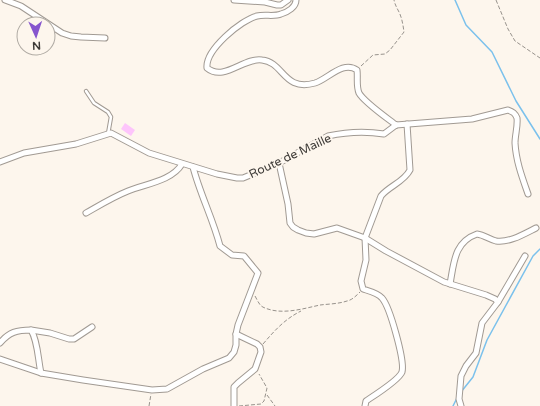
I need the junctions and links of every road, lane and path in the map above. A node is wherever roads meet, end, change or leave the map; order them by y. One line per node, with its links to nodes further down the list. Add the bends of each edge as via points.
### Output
1 (5, 0): 7 (street, via 21,6 62,33 76,37)
2 (234, 0): 3 (street, via 277,5)
3 (288, 0)
4 (296, 0): 9 (street, via 294,7 281,14 256,16 246,20 214,48 206,64 207,68 215,72 225,71 253,61 265,60 294,83 301,85 317,83 344,68)
5 (394, 0): 9 (path, via 404,32 390,50 385,54 373,56)
6 (496, 0): 8 (path, via 515,41)
7 (105, 38)
8 (540, 58)
9 (357, 70): 12 (street, via 359,93)
10 (86, 91): 13 (lane, via 94,103 111,117)
11 (407, 124): 12 (street); 18 (street, via 472,119 508,110 514,112 517,124 516,155); 21 (street, via 410,170 407,176 381,196)
12 (396, 125): 15 (street, Route de Maille, via 384,134 372,132 328,136)
13 (108, 134): 14 (street, via 76,144 24,153); 16 (street, Route de Maille, via 111,133 149,153)
14 (0, 162)
15 (279, 163): 17 (street, Route de Maille, via 243,178 230,178); 21 (street, via 293,227 314,234 337,228)
16 (182, 164): 17 (street, Route de Maille); 19 (street, via 178,170 165,178 127,191)
17 (193, 167): 24 (street, via 220,246 232,255 244,256 258,273)
18 (528, 194)
19 (86, 213)
20 (536, 228): 23 (street, via 518,237 495,241 477,234 473,235 458,249)
21 (365, 238): 23 (street); 25 (street, via 366,260 361,282)
22 (525, 256): 26 (street)
23 (450, 284): 26 (street, via 486,295)
24 (251, 288): 27 (path, via 260,305 266,308 280,311); 30 (street)
25 (363, 289): 27 (path, via 347,301); 42 (street, via 381,296 386,302 403,365 398,378 366,401)
26 (498, 302): 43 (street, via 482,323 476,353 461,376)
27 (302, 310): 32 (path, via 278,326)
28 (92, 327): 29 (street, via 74,339)
29 (31, 330): 31 (street, via 12,332); 35 (street, via 36,342)
30 (236, 334): 32 (street); 36 (street, via 234,352 229,358 167,389)
31 (0, 343)
32 (260, 347): 34 (street, via 261,352)
33 (0, 359): 35 (street)
34 (255, 369): 37 (path, via 267,388); 39 (street, via 234,387)
35 (41, 373): 36 (street)
36 (152, 390): 38 (path)
37 (266, 394): 40 (path, via 261,404); 41 (path)
38 (149, 406)
39 (234, 406)
40 (238, 406)
41 (275, 406)
42 (365, 406)
43 (461, 406)

